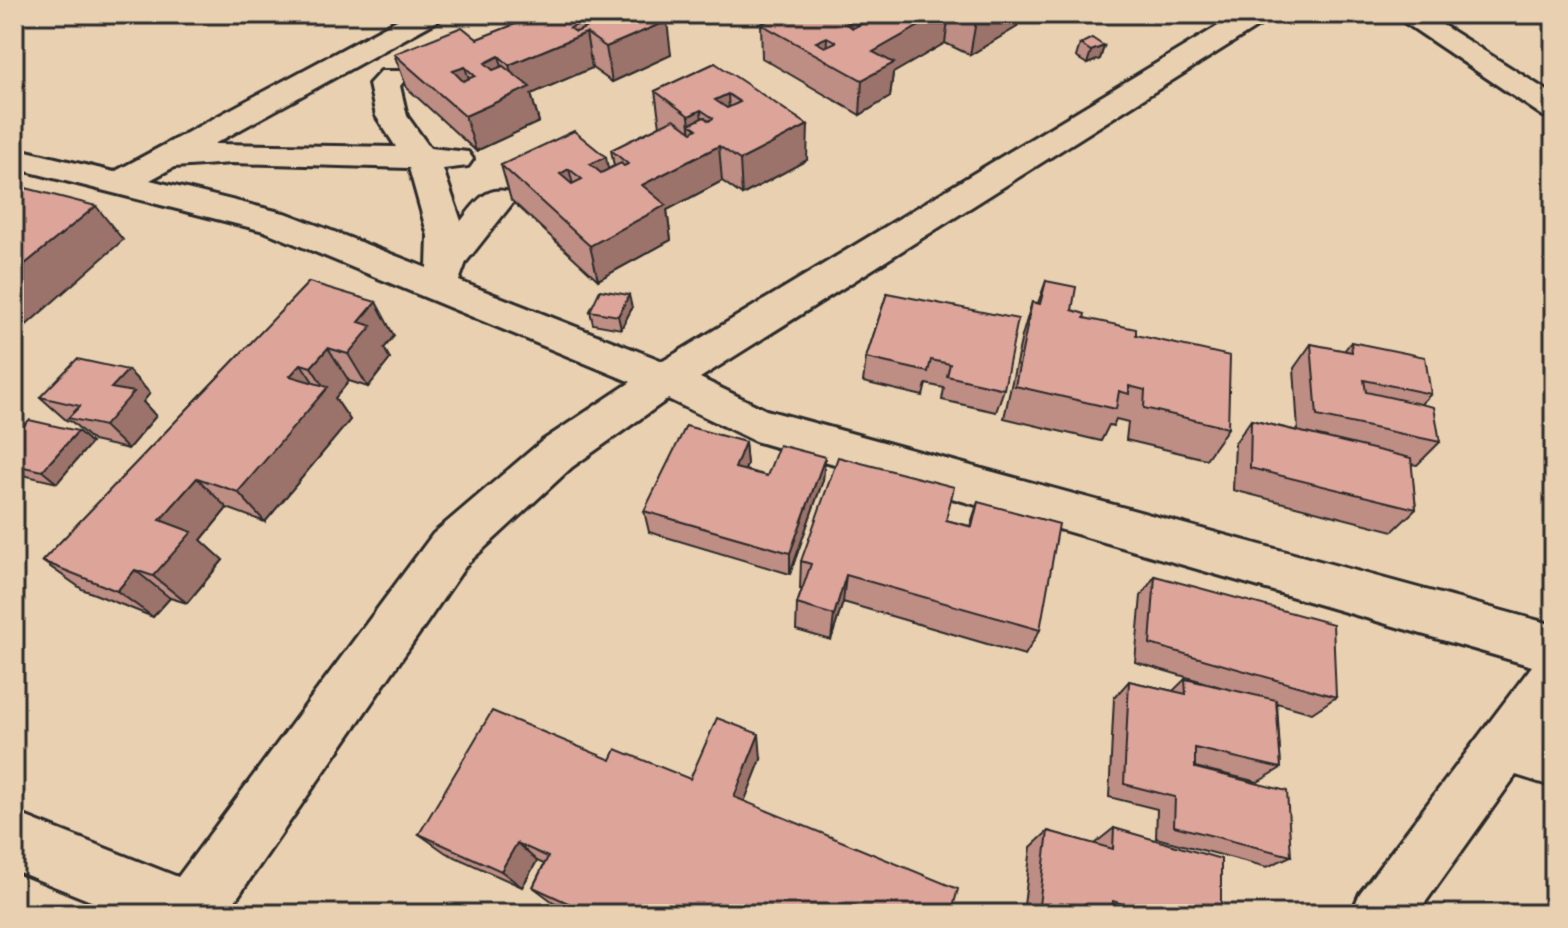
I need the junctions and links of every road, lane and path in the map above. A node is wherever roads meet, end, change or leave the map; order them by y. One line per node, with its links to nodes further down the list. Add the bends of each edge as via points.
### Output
1 (429, 14): 8 (street)
2 (1258, 14): 13 (street)
3 (1406, 14): 5 (street)
4 (392, 77): 6 (street, via 384,84 386,109)
5 (1554, 109)
6 (421, 157): 7 (street); 8 (street, via 232,153); 12 (street, via 445,233)
7 (456, 159)
8 (161, 160): 10 (street)
9 (19, 164): 10 (street)
10 (117, 184): 12 (street, via 275,222)
11 (498, 200): 12 (street)
12 (443, 274): 13 (street)
13 (666, 379): 14 (street, via 755,424); 18 (street, via 557,454 450,549)
14 (1554, 649)
15 (1554, 679): 16 (street)
16 (1530, 752): 19 (street)
17 (14, 841): 18 (street)
18 (191, 913)
19 (1381, 914)

